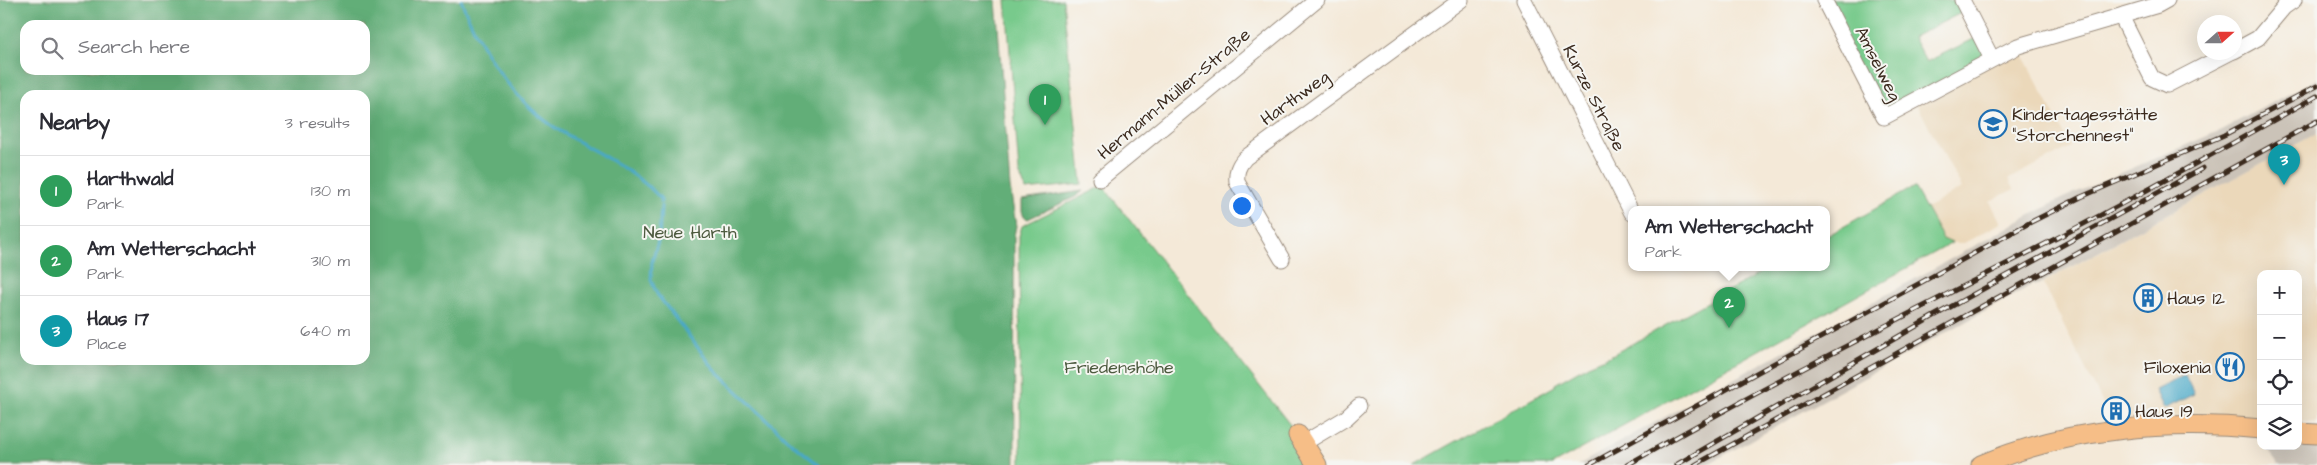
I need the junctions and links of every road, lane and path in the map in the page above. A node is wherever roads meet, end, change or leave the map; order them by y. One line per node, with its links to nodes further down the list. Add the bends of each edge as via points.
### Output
1 (1317, 0): 12 (street, Hermann-Müller-Straße)
2 (1460, 0): 14 (street, Harthweg, via 1239,164 1237,182)
3 (1524, 0): 13 (street, Kurze Straße)
4 (1824, 0): 10 (street, Amselweg, via 1884,117)
5 (1962, 0): 10 (street)
6 (2166, 0): 8 (street)
7 (2294, 0): 9 (street, via 2258,38)
8 (2121, 16): 10 (street, via 2031,41); 11 (street, via 2152,78 2167,85)
9 (2242, 46)
10 (1992, 59)
11 (2215, 60)
12 (1100, 179)
13 (1628, 206)
14 (1282, 259)
15 (1358, 406): 19 (street, via 1346,418)
16 (2257, 429): 21 (main road, via 2198,426 2095,434 2019,450)
17 (2302, 433): 18 (main road)
18 (2317, 434)
19 (1301, 439): 20 (main road)
20 (1317, 465)
21 (1981, 465)

